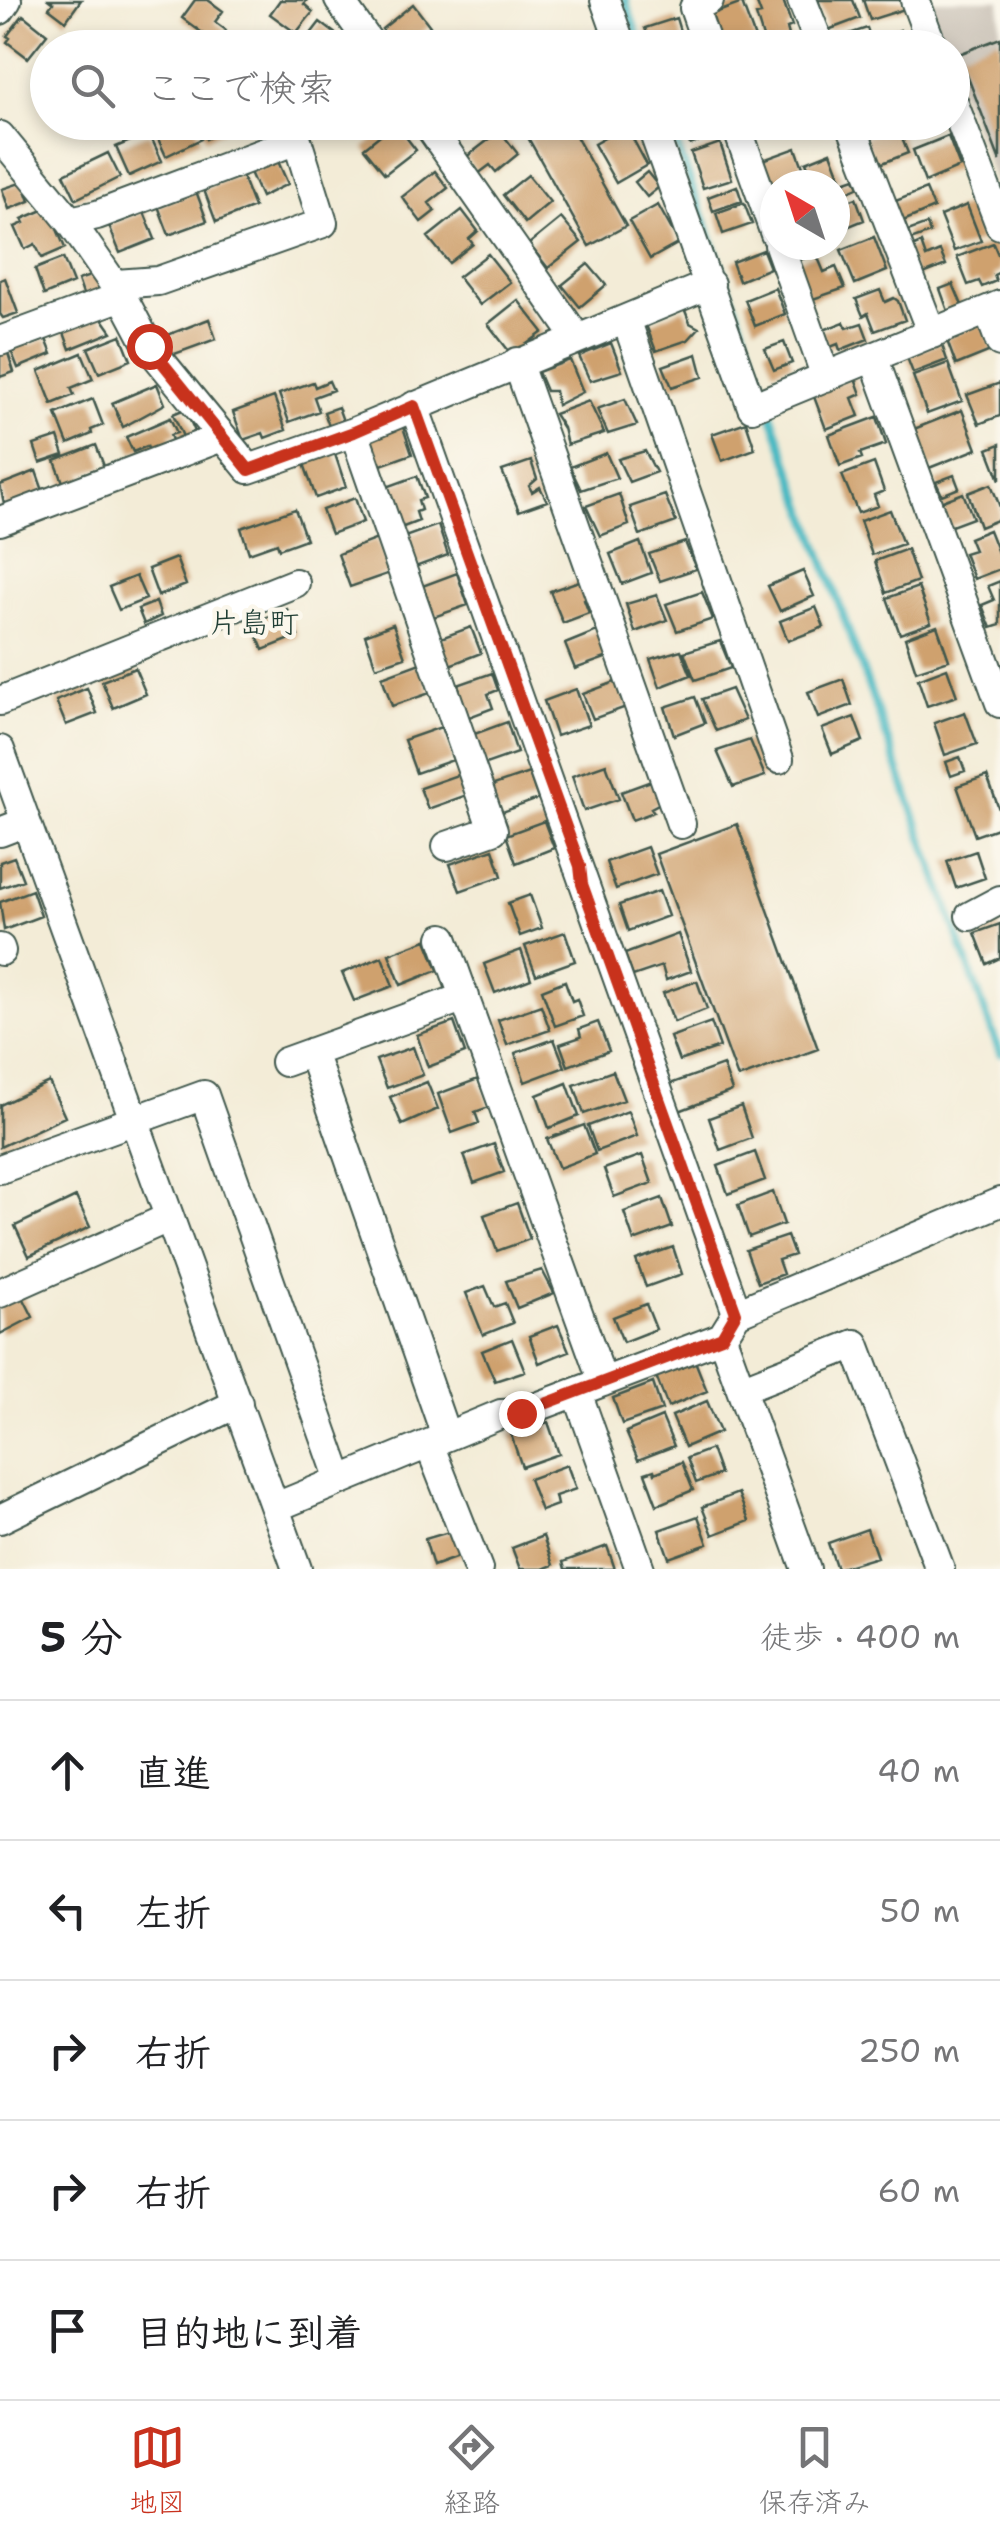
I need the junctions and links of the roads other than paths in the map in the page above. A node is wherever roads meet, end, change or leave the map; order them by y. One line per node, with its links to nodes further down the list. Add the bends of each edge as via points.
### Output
1 (7, 0): 7 (street)
2 (339, 0): 8 (street)
3 (604, 0): 9 (street)
4 (710, 0): 10 (street, via 694,8)
5 (802, 0): 11 (street)
6 (916, 0): 12 (street)
7 (0, 10)
8 (360, 30)
9 (615, 30)
10 (702, 30)
11 (814, 30)
12 (927, 30)
13 (0, 136): 20 (street)
14 (439, 140): 28 (street)
15 (657, 140): 23 (street)
16 (741, 140): 19 (street)
17 (857, 140): 27 (street)
18 (968, 140): 21 (street)
19 (760, 192)
20 (70, 221): 24 (street); 24 (street, via 297,140 323,223)
21 (1000, 225)
22 (784, 260): 33 (street)
23 (710, 284): 26 (street); 33 (street, via 752,406)
24 (120, 290): 29 (street); 36 (street, via 149,346)
25 (994, 308): 27 (street); 30 (street)
26 (626, 319): 28 (street); 42 (street)
27 (932, 334): 31 (street)
28 (577, 338): 32 (street)
29 (0, 341)
30 (1000, 342)
31 (874, 359): 33 (street); 40 (street)
32 (517, 362): 34 (street); 43 (street)
33 (826, 377)
34 (414, 406): 35 (street); 55 (street, via 580,866)
35 (354, 432): 36 (street, via 249,470); 45 (street, via 493,830)
36 (222, 436): 37 (street)
37 (0, 521)
38 (294, 583): 39 (street)
39 (0, 700)
40 (1000, 703)
41 (0, 750): 44 (street)
42 (778, 758)
43 (681, 824)
44 (13, 827): 50 (street)
45 (447, 846)
46 (1000, 900): 47 (street)
47 (970, 916)
48 (443, 938): 49 (street)
49 (464, 997): 56 (street); 59 (street, via 298,1057)
50 (135, 1117): 51 (street); 53 (street); 60 (street, via 204,1094)
51 (0, 1169)
52 (1000, 1202): 55 (street)
53 (168, 1218): 54 (street); 58 (street)
54 (0, 1293)
55 (730, 1325): 56 (street); 57 (street)
56 (590, 1387): 59 (street); 65 (street)
57 (741, 1389): 66 (street); 67 (street, via 855,1344)
58 (238, 1403): 61 (street); 62 (street)
59 (437, 1440): 60 (street); 64 (street)
60 (340, 1480): 61 (street)
61 (276, 1507): 63 (street)
62 (0, 1519)
63 (297, 1569)
64 (478, 1569)
65 (640, 1569)
66 (806, 1569)
67 (940, 1569)

